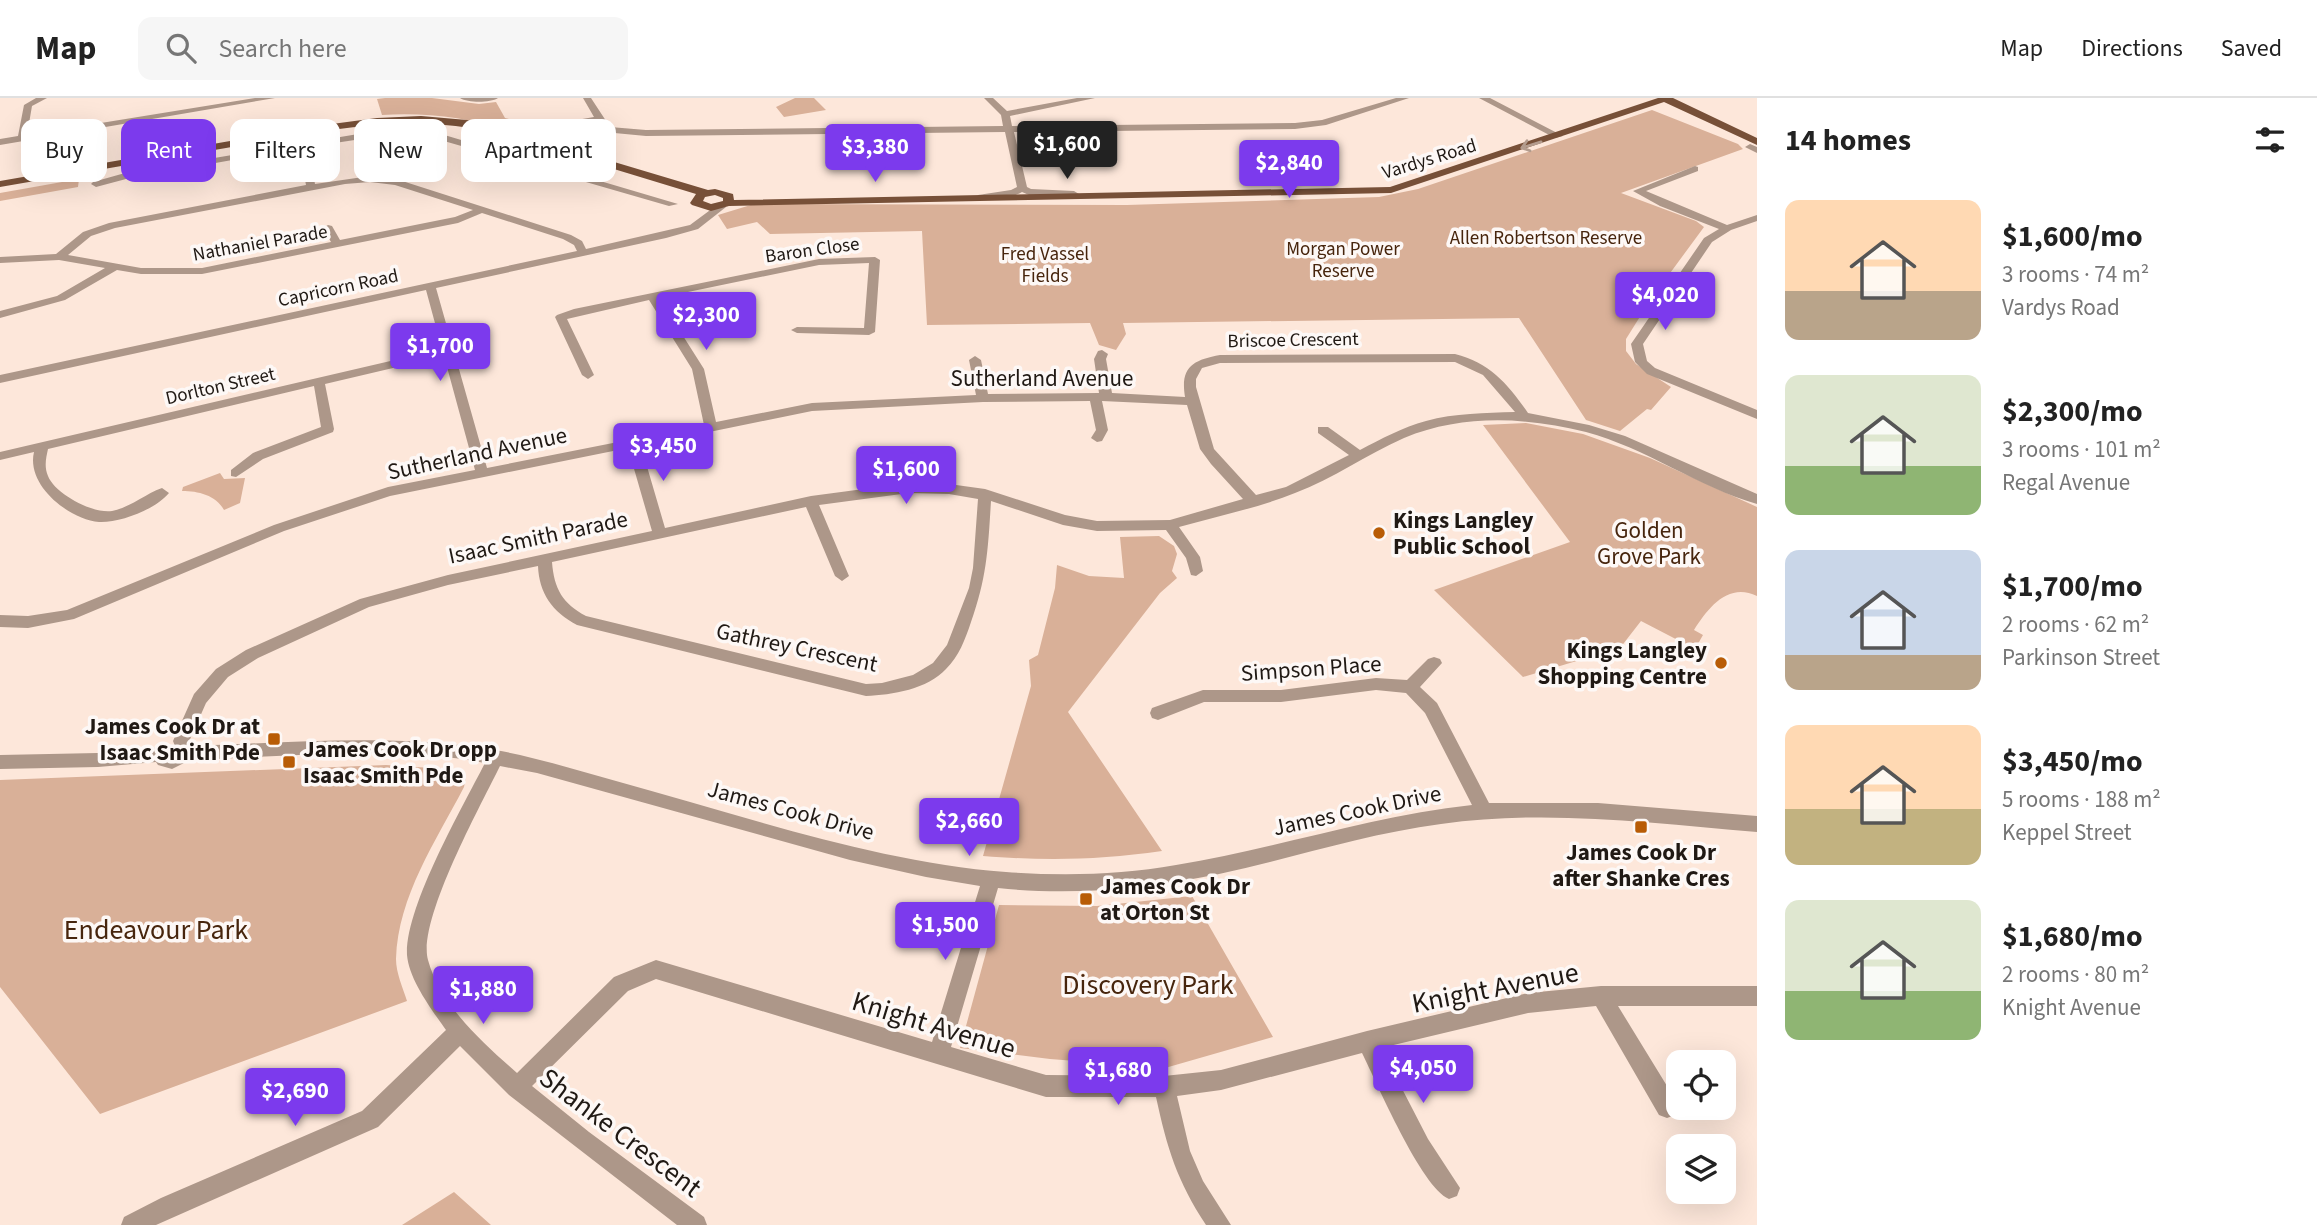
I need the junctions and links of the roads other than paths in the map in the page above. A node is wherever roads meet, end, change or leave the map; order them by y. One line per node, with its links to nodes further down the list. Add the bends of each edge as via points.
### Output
1 (43, 98): 13 (street, via 28,105)
2 (271, 98): 15 (street)
3 (464, 98): 4 (street)
4 (494, 98)
5 (587, 98): 14 (street)
6 (988, 98): 12 (street)
7 (1091, 98): 12 (street)
8 (1405, 98): 17 (street, via 1323,123 1295,126)
9 (1483, 98): 16 (street)
10 (1643, 98): 16 (main road, Vardys Road)
11 (1668, 98): 20 (main road); 21 (main road, Vardys Road); 25 (main road)
12 (1005, 116): 17 (street); 18 (street)
13 (26, 119)
14 (600, 119)
15 (107, 125)
16 (1542, 129): 21 (street); 32 (main road, Vardys Road, via 1379,181)
17 (1008, 130): 18 (street); 32 (street)
18 (931, 131): 19 (street, via 645,138)
19 (616, 132)
20 (1757, 135)
21 (1558, 136): 34 (main road, Vardys Road, one-way to 34, via 1391,190)
22 (21, 139): 24 (street)
23 (340, 139): 38 (street, via 407,132 438,135)
24 (0, 142)
25 (1755, 147)
26 (230, 158): 30 (street)
27 (1695, 169): 42 (street, via 1640,189 1639,194)
28 (310, 182): 31 (street)
29 (0, 184): 35 (main road, via 317,129 421,119 503,132)
30 (96, 184)
31 (311, 187): 39 (street, via 357,179 389,180); 47 (street, via 113,225 87,234)
32 (1022, 188): 34 (street, via 1034,193); 36 (street, via 1011,194); 37 (main road, Vardys Road)
33 (0, 191): 35 (main road, via 337,132 406,126 458,131)
34 (1111, 197): 36 (main road, Vardys Road)
35 (699, 199): 37 (main road); 43 (street, via 695,218)
36 (964, 199): 37 (main road, Vardys Road)
37 (724, 201): 43 (street, Capricorn Road, via 704,221)
38 (673, 204)
39 (481, 210): 44 (street, Nathaniel Parade, via 458,220); 45 (street, via 567,237 578,243)
40 (1757, 218): 42 (street)
41 (328, 228): 44 (street)
42 (1727, 228): 64 (street, via 1708,240 1637,344 1638,354 1651,370 1672,381)
43 (683, 230): 45 (street, Capricorn Road)
44 (338, 245): 50 (street, Nathaniel Parade)
45 (583, 253): 51 (street, Capricorn Road)
46 (211, 254): 50 (street)
47 (59, 257): 48 (street, Nathaniel Parade); 49 (street, Nathaniel Parade)
48 (0, 260)
49 (115, 267): 50 (street, Nathaniel Parade); 53 (street, via 61,298)
50 (202, 271)
51 (430, 285): 55 (street); 59 (street, Capricorn Road)
52 (653, 298): 54 (street, Baron Close, via 819,262 875,260 869,332); 58 (street, via 561,317); 66 (street, via 698,369)
53 (0, 314)
54 (797, 330)
55 (449, 352): 60 (street, Dorlton Street); 73 (street)
56 (1102, 354): 61 (street)
57 (975, 360): 62 (street)
58 (588, 375)
59 (0, 379)
60 (319, 382): 70 (street, Dorlton Street); 74 (street, via 328,429 258,456)
61 (1101, 397): 62 (street, Sutherland Avenue); 63 (street, Sutherland Avenue); 68 (street, via 1102,430)
62 (983, 398): 66 (street, Sutherland Avenue, via 812,407)
63 (1192, 401): 65 (street, Briscoe Crescent, via 1189,380 1193,368 1215,359 1445,357 1476,363 1494,375); 79 (street, Briscoe Crescent, via 1208,450)
64 (1754, 410)
65 (1524, 416): 72 (street, Isaac Smith Parade, via 1429,424); 77 (street, Isaac Smith Parade, via 1620,439)
66 (712, 428): 69 (street, Sutherland Avenue)
67 (1323, 430): 72 (street)
68 (1097, 438)
69 (633, 442): 73 (street, Sutherland Avenue); 81 (street)
70 (41, 447): 71 (street, Dorlton Street); 75 (street, via 39,473 48,488 86,513 98,517 122,512)
71 (0, 456)
72 (1359, 456): 79 (street, Isaac Smith Parade, via 1297,487)
73 (482, 472): 85 (street, Sutherland Avenue, via 342,506 69,614 28,622)
74 (236, 473)
75 (162, 493)
76 (985, 494): 78 (street, Isaac Smith Parade, via 909,488); 80 (street, Isaac Smith Parade, via 1063,520 1097,526); 82 (street, Gathrey Crescent, via 976,588 954,648 927,675 882,689 866,690 582,621 550,596)
77 (1757, 499)
78 (811, 501): 81 (street, Isaac Smith Parade); 84 (street)
79 (1254, 502): 80 (street, Isaac Smith Parade)
80 (1170, 525): 83 (street, via 1193,557)
81 (660, 534): 82 (street, Isaac Smith Parade)
82 (545, 560): 89 (street, Isaac Smith Parade, via 385,596 252,654 222,673 206,690 194,710)
83 (1196, 571)
84 (842, 576)
85 (0, 621)
86 (1434, 663): 87 (street)
87 (1409, 688): 88 (street, Simpson Place, via 1376,684 1281,696 1203,696); 92 (street, Simpson Place, via 1431,708)
88 (1158, 713)
89 (184, 747): 90 (street, James Cook Drive, via 385,747); 91 (street, James Cook Drive, via 172,762 162,754)
90 (496, 757): 94 (street, James Cook Drive, via 908,867); 97 (street, Shanke Crescent, via 424,910 416,956 431,995)
91 (0, 762)
92 (1484, 811): 93 (street, James Cook Drive, via 1589,811); 94 (street, James Cook Drive, via 1435,817 1137,880 1082,884)
93 (1757, 824)
94 (991, 881): 99 (street)
95 (1601, 996): 96 (street, Knight Avenue); 98 (street, Knight Avenue, via 1528,1003); 102 (street)
96 (1757, 996)
97 (460, 1031): 101 (street, Shanke Crescent); 104 (street, via 370,1119)
98 (1367, 1041): 100 (street, Knight Avenue, via 1221,1080); 103 (street, via 1420,1147)
99 (938, 1055): 100 (street, Knight Avenue, via 1046,1086); 101 (street, Knight Avenue, via 656,969 621,984)
100 (1164, 1087): 106 (street, via 1178,1152 1195,1189)
101 (516, 1088): 105 (street, Shanke Crescent)
102 (1666, 1105)
103 (1449, 1188)
104 (132, 1225)
105 (696, 1225)
106 (1220, 1225)

